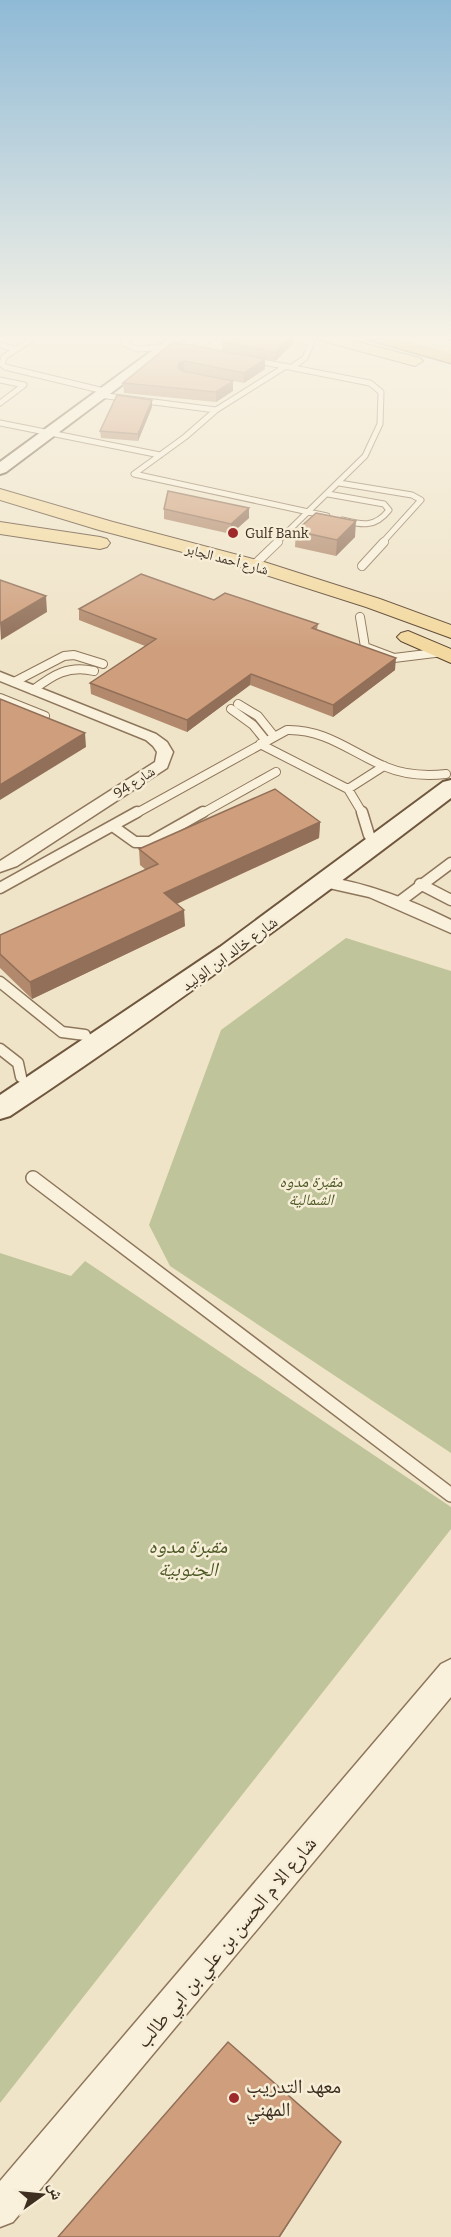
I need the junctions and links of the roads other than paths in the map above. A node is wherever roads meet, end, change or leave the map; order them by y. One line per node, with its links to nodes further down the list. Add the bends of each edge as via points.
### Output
1 (38, 440): 6 (main road)
2 (90, 440): 5 (lane)
3 (179, 440): 5 (lane)
4 (372, 440): 7 (lane, via 365,456)
5 (160, 455): 11 (lane, via 135,474)
6 (0, 470)
7 (339, 483): 9 (lane); 14 (lane, via 412,495 421,500)
8 (0, 494): 10 (main road, شارع أحمد الجابر)
9 (328, 494): 11 (lane); 11 (lane, via 384,504 389,510 381,521 366,525)
10 (50, 510): 12 (main road, via 55,519 52,523); 13 (main road, شارع أحمد الجابر)
11 (308, 512): 13 (lane)
12 (10, 528): 15 (main road, شارع أحمد الجابر, via 93,541 203,568)
13 (254, 565): 16 (main road, شارع أحمد الجابر, via 373,603)
14 (362, 566)
15 (360, 618): 16 (main road, شارع أحمد الجابر); 18 (lane, via 365,647 394,658)
16 (419, 631): 17 (main road, شارع أحمد الجابر); 18 (main road, شارع أحمد الجابر)
17 (451, 632)
18 (447, 654)
19 (103, 664): 21 (lane, via 64,656)
20 (94, 671): 22 (lane, via 75,666 65,668)
21 (7, 679): 22 (street, شارع 94)
22 (33, 690): 35 (street, شارع 94, via 151,737 166,750 165,759)
23 (0, 698): 24 (lane)
24 (45, 716)
25 (274, 736): 26 (lane); 26 (lane, via 263,720 235,707); 27 (lane, via 299,728 314,730)
26 (263, 742): 30 (lane); 31 (lane)
27 (384, 766): 29 (lane, via 418,776); 30 (lane)
28 (276, 772): 31 (lane, via 150,842 135,842)
29 (449, 777): 32 (main road, شارع خالد ابن الوليد); 33 (main road, شارع خالد ابن الوليد)
30 (348, 789): 32 (lane, via 363,814)
31 (114, 826): 38 (lane)
32 (369, 835): 43 (main road, شارع خالد ابن الوليد)
33 (357, 858): 36 (main road, شارع خالد ابن الوليد); 39 (street, via 370,882)
34 (451, 863): 37 (lane)
35 (0, 867)
36 (326, 882): 39 (street, via 367,889); 47 (main road, شارع خالد ابن الوليد, via 123,1029)
37 (420, 884): 39 (lane); 40 (lane)
38 (0, 888)
39 (394, 900): 41 (street)
40 (451, 900)
41 (451, 927)
42 (0, 982): 43 (lane, via 62,1032)
43 (85, 1035): 45 (main road, شارع خالد ابن الوليد)
44 (0, 1048): 45 (lane, via 18,1062)
45 (21, 1077): 46 (main road, شارع خالد ابن الوليد)
46 (0, 1091)
47 (0, 1109)
48 (33, 1178): 49 (lane)
49 (451, 1495)
50 (451, 1674): 51 (street, شارع الا م الحسن بن علي بن ابي طالب)
51 (0, 2209)

